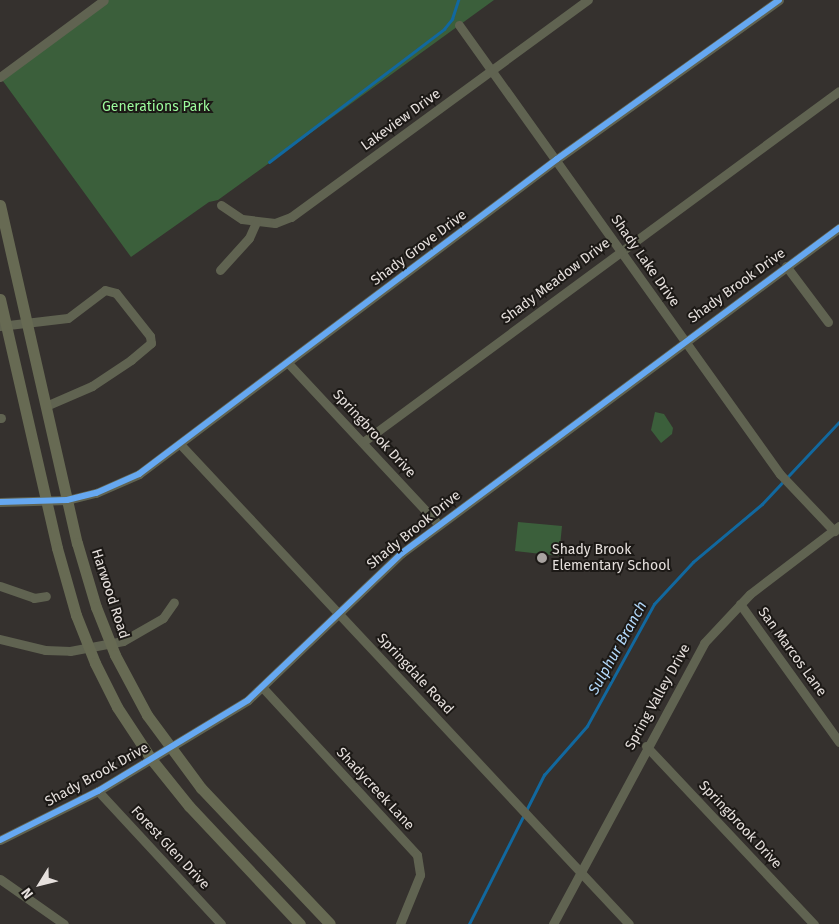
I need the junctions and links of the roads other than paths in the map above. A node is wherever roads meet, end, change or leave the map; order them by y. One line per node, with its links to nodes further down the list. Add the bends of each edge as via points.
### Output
1 (104, 0): 6 (street)
2 (588, 0): 5 (street, Lakeview Drive)
3 (779, 0): 8 (street, Shady Grove Drive)
4 (459, 25): 5 (street, Shady Lake Drive)
5 (493, 69): 8 (street, Shady Lake Drive); 11 (street, Lakeview Drive, via 291,217 275,223)
6 (0, 77)
7 (839, 91): 13 (street, Shady Meadow Drive)
8 (557, 159): 13 (street, Shady Lake Drive); 21 (street, Shady Grove Drive)
9 (0, 205): 17 (main road, Harwood Road)
10 (221, 205): 11 (street, Lakeview Drive, via 234,216)
11 (256, 222): 15 (street, via 249,238)
12 (839, 228): 14 (street, Shady Brook Drive)
13 (621, 249): 20 (street, Shady Lake Drive); 23 (street, Shady Meadow Drive)
14 (786, 266): 18 (street); 20 (street, Shady Brook Drive)
15 (220, 270)
16 (0, 299): 19 (main road)
17 (27, 320): 19 (street); 22 (main road, Harwood Road); 22 (street, via 68,318 106,290 116,293 150,336 151,343 131,360 92,386)
18 (828, 322)
19 (3, 325): 25 (main road)
20 (684, 340): 28 (street, Shady Brook Drive); 29 (street, Shady Lake Drive, via 796,494)
21 (288, 363): 23 (street, Springbrook Drive); 24 (street, Shady Grove Drive)
22 (46, 406): 26 (main road, Harwood Road)
23 (363, 442): 28 (street, Springbrook Drive)
24 (180, 444): 26 (street, Shady Grove Drive, via 139,474 96,493); 34 (street, Springdale Road)
25 (46, 500): 26 (street, Shady Grove Drive); 27 (street, Shady Grove Drive); 37 (main road, via 68,591)
26 (67, 500): 36 (main road, Harwood Road, via 88,584)
27 (0, 502)
28 (439, 525): 34 (street, Shady Brook Drive, via 382,570)
29 (836, 528): 33 (street, Spring Valley Drive)
30 (0, 586): 31 (street, via 34,598)
31 (46, 596)
32 (174, 602): 36 (street, via 163,618 123,642)
33 (740, 604): 39 (street, San Marcos Lane); 40 (street, Spring Valley Drive, via 704,643)
34 (340, 614): 38 (street, Shady Brook Drive); 45 (street, Springdale Road)
35 (0, 639): 37 (street, via 45,650)
36 (110, 644): 37 (street); 41 (main road, Harwood Road, via 147,715)
37 (88, 648): 42 (main road, via 117,707)
38 (263, 688): 41 (street, Shady Brook Drive); 51 (street, Shadycreek Lane, via 418,855 420,875)
39 (839, 742)
40 (646, 746): 45 (street, Spring Valley Drive); 54 (street, Springbrook Drive)
41 (170, 749): 42 (street, Shady Brook Drive); 50 (main road, Harwood Road, via 229,820)
42 (152, 760): 43 (street, Shady Brook Drive); 49 (main road, via 189,806)
43 (98, 791): 44 (street, Shady Brook Drive); 48 (street, Forest Glen Drive)
44 (0, 840)
45 (579, 870): 52 (street, Spring Valley Drive); 53 (street, Springdale Road)
46 (0, 879): 47 (street)
47 (64, 924)
48 (221, 924)
49 (300, 924)
50 (330, 924)
51 (400, 924)
52 (553, 924)
53 (630, 924)
54 (814, 924)

